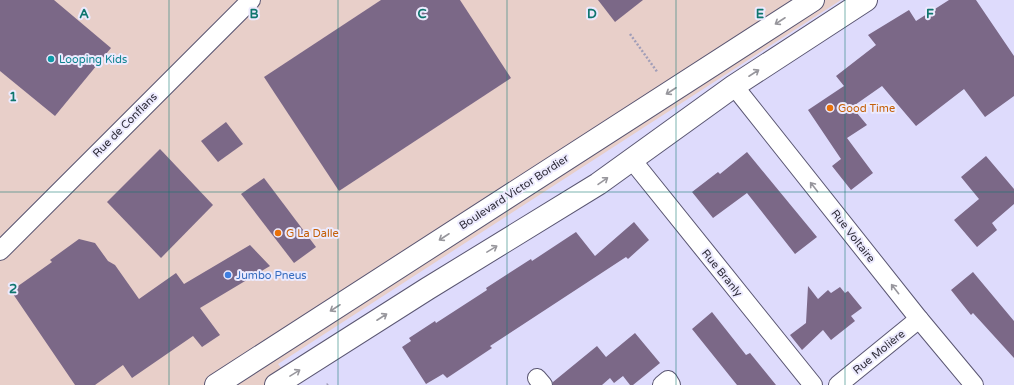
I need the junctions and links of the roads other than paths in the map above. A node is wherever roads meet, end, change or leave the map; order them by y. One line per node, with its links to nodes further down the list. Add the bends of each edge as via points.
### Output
1 (251, 0): 6 (street, Rue de Conflans)
2 (813, 0): 8 (main road, Boulevard Victor Bordier, one-way to 8)
3 (866, 0): 4 (main road, one-way to 3)
4 (734, 86): 5 (main road); 7 (street, Rue Voltaire, one-way to 4)
5 (632, 160): 9 (main road, one-way to 5, via 598,184); 12 (street, Rue Branly)
6 (0, 251)
7 (919, 319): 13 (street, Rue Molière); 14 (street, Rue Voltaire)
8 (216, 385)
9 (276, 385)
10 (662, 385): 11 (street, via 668,380)
11 (671, 385)
12 (813, 385)
13 (838, 385)
14 (974, 385)

